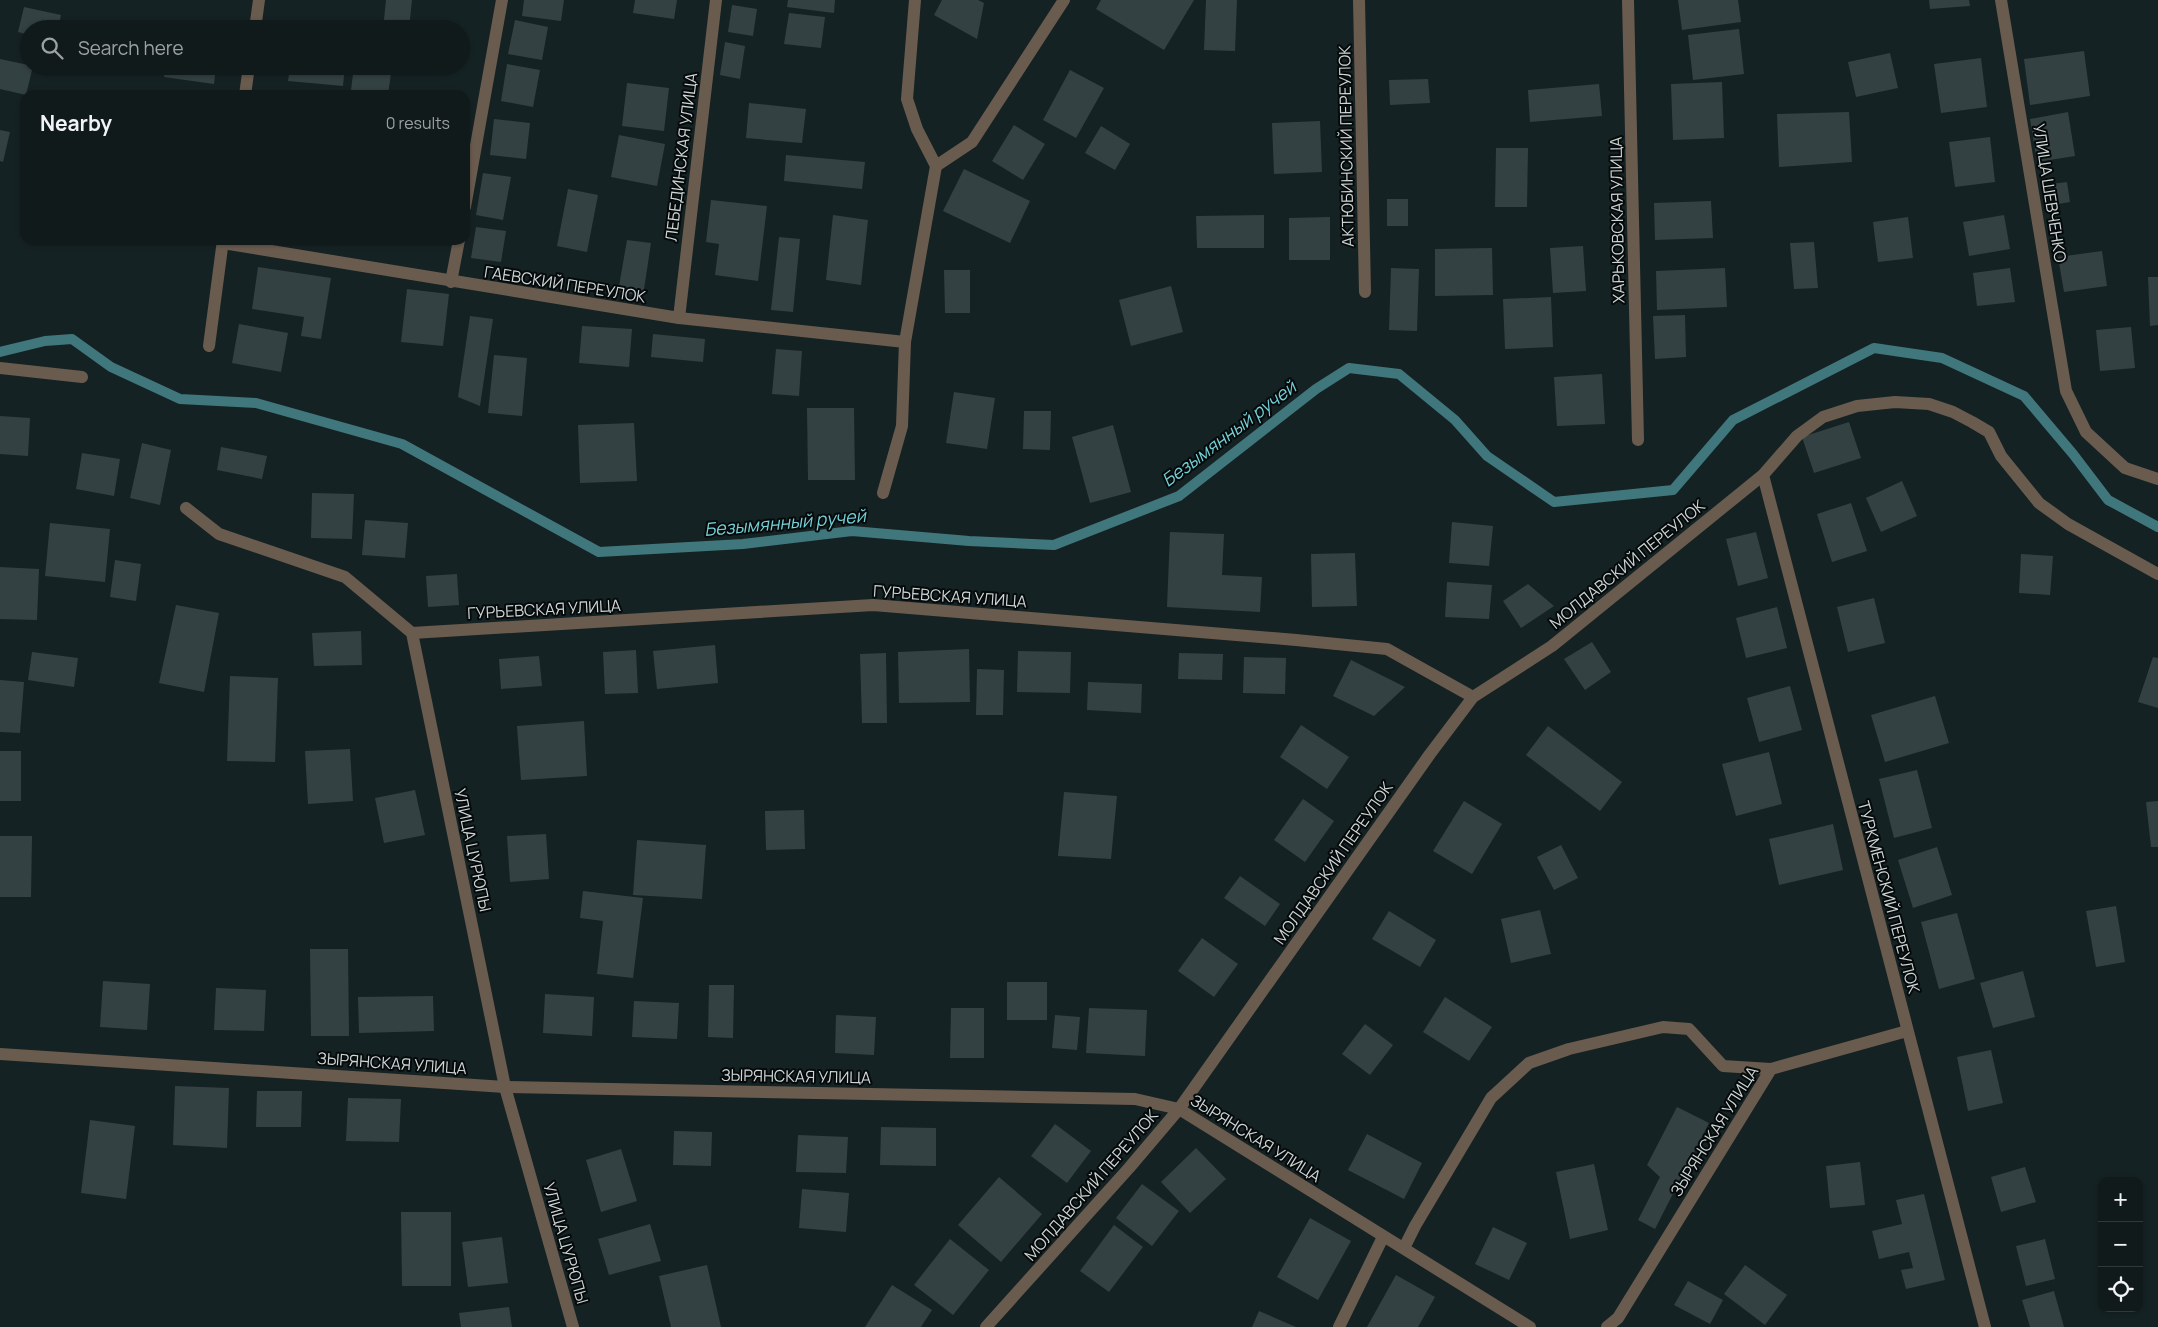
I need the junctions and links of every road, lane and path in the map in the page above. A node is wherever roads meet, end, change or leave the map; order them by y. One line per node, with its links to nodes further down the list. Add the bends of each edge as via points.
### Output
1 (259, 0): 9 (street)
2 (502, 0): 13 (street)
3 (716, 0): 19 (street, ЛЕБЕДИНСКАЯ УЛИЦА)
4 (915, 0): 12 (street, via 907,99 917,129)
5 (1064, 0): 12 (street, via 972,142)
6 (1359, 0): 18 (street, АКТЮБИНСКИЙ ПЕРЕУЛОК)
7 (1628, 0): 24 (street, ХАРЬКОВСКАЯ УЛИЦА)
8 (2001, 0): 26 (street, УЛИЦА ШЕВЧЕНКО, via 2066,391 2086,432 2125,468)
9 (256, 20)
10 (248, 75): 11 (street)
11 (246, 90)
12 (936, 166): 20 (street)
13 (470, 179)
14 (223, 245): 21 (street)
15 (240, 245): 17 (street, ГАЕВСКИЙ ПЕРЕУЛОК)
16 (458, 245): 17 (street)
17 (451, 282): 19 (street, ГАЕВСКИЙ ПЕРЕУЛОК)
18 (1365, 292)
19 (678, 318): 20 (street, ГАЕВСКИЙ ПЕРЕУЛОК)
20 (905, 342): 27 (street, via 902,426)
21 (209, 346)
22 (0, 368): 23 (street)
23 (82, 377)
24 (1638, 440)
25 (1762, 475): 29 (street, МОЛДАВСКИЙ ПЕРЕУЛОК, via 1797,436 1823,417 1856,406 1895,402 1928,404 1953,412 1989,432 2001,456 2039,503 2068,524); 31 (street, МОЛДАВСКИЙ ПЕРЕУЛОК, via 1552,646); 32 (street, ТУРКМЕНСКИЙ ПЕРЕУЛОК)
26 (2158, 480)
27 (883, 493)
28 (186, 508): 30 (street, via 219,534 344,577)
29 (2158, 574)
30 (412, 633): 31 (street, ГУРЬЕВСКАЯ УЛИЦА, via 872,605 1388,649); 35 (street, УЛИЦА ЦУРЮПЫ)
31 (1473, 697): 36 (street, МОЛДАВСКИЙ ПЕРЕУЛОК)
32 (1907, 1032): 34 (street, ЗЫРЯНСКАЯ УЛИЦА); 44 (street, ТУРКМЕНСКИЙ ПЕРЕУЛОК)
33 (0, 1054): 35 (street, ЗЫРЯНСКАЯ УЛИЦА)
34 (1772, 1069): 38 (street, via 1723,1066 1689,1029 1662,1026 1569,1049 1529,1063 1491,1098); 43 (street, ЗЫРЯНСКАЯ УЛИЦА, via 1618,1318)
35 (505, 1087): 36 (street, ЗЫРЯНСКАЯ УЛИЦА, via 1134,1099); 39 (street, УЛИЦА ЦУРЮПЫ)
36 (1179, 1109): 37 (street, ЗЫРЯНСКАЯ УЛИЦА); 40 (street, МОЛДАВСКИЙ ПЕРЕУЛОК)
37 (1383, 1237): 38 (street, ЗЫРЯНСКАЯ УЛИЦА); 41 (street)
38 (1404, 1248): 42 (street, ЗЫРЯНСКАЯ УЛИЦА)
39 (573, 1327)
40 (986, 1327)
41 (1338, 1327)
42 (1530, 1327)
43 (1607, 1327)
44 (1985, 1327)

